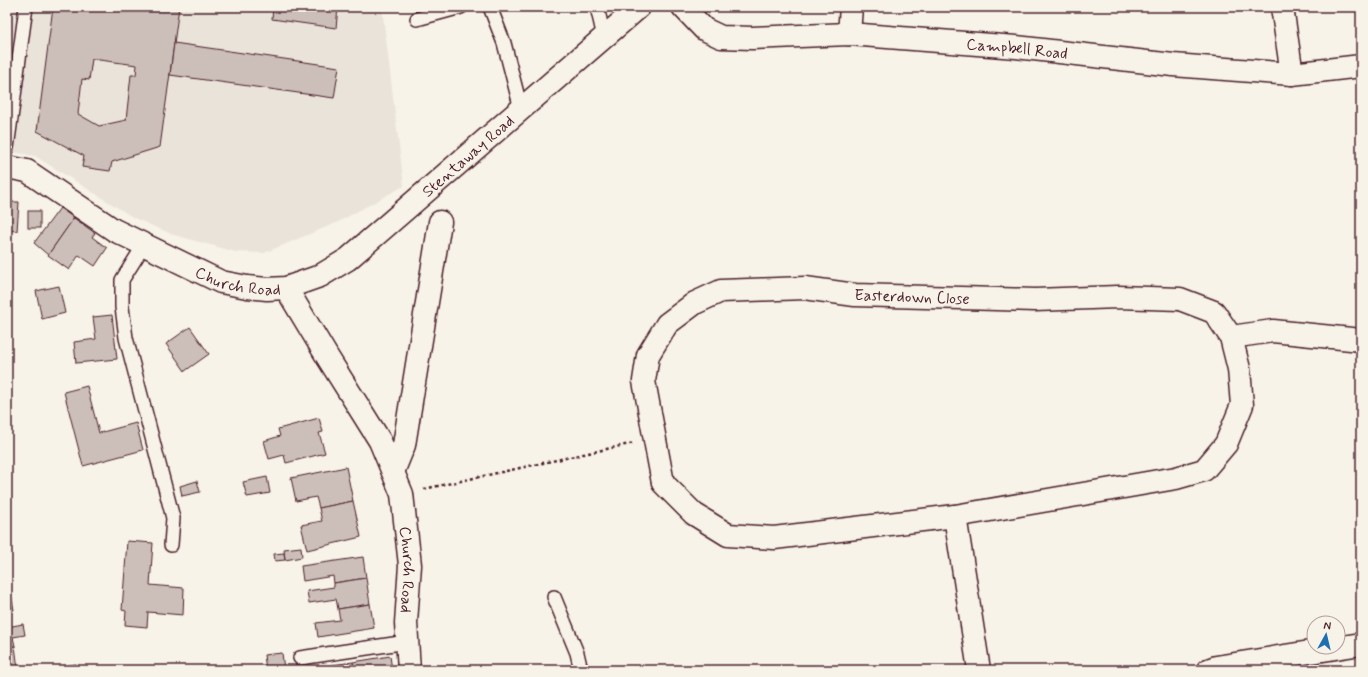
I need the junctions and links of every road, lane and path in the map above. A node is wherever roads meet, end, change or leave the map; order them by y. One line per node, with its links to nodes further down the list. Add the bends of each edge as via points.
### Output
1 (26, 7): 15 (lane)
2 (461, 7): 9 (lane)
3 (490, 7): 14 (lane, via 504,44)
4 (597, 7): 11 (lane)
5 (639, 7): 11 (street, Stentaway Road)
6 (683, 7): 10 (street, Campbell Road, via 704,29 721,37)
7 (851, 7): 10 (street)
8 (1282, 7): 13 (street)
9 (416, 19)
10 (849, 34): 13 (street, Campbell Road, via 1016,47 1173,65)
11 (604, 37): 14 (street, Stentaway Road)
12 (1361, 66): 13 (street, Campbell Road)
13 (1292, 74)
14 (521, 109): 19 (street, Stentaway Road, via 348,259 320,276)
15 (7, 148)
16 (7, 167): 18 (street, Church Road, via 28,171 114,230)
17 (440, 222): 23 (street, via 404,445)
18 (144, 245): 19 (street, Church Road, via 221,282 267,289); 26 (lane, via 122,280 122,307 126,338 173,518)
19 (286, 288): 23 (street, Church Road, via 380,441)
20 (1231, 337): 21 (street, via 1273,331); 22 (street, Easterdown Close, via 1214,312 1180,299 1118,297 1035,300 855,295 805,288 721,291 695,304 667,324 648,355 644,381); 25 (street, Easterdown Close, via 1239,369 1242,405 1226,444 1204,470 1176,478)
21 (1361, 340)
22 (655, 439): 24 (path); 25 (street, Easterdown Close, via 663,483 694,514 728,535 774,538)
23 (392, 472): 24 (street, Church Road)
24 (402, 494): 28 (street, Church Road, via 410,565)
25 (955, 516): 33 (street)
26 (171, 545)
27 (554, 597): 32 (lane, via 577,653)
28 (407, 642): 30 (lane); 31 (street, Church Road)
29 (1361, 644): 34 (street)
30 (300, 658)
31 (410, 670)
32 (581, 670)
33 (979, 670)
34 (1208, 670)

